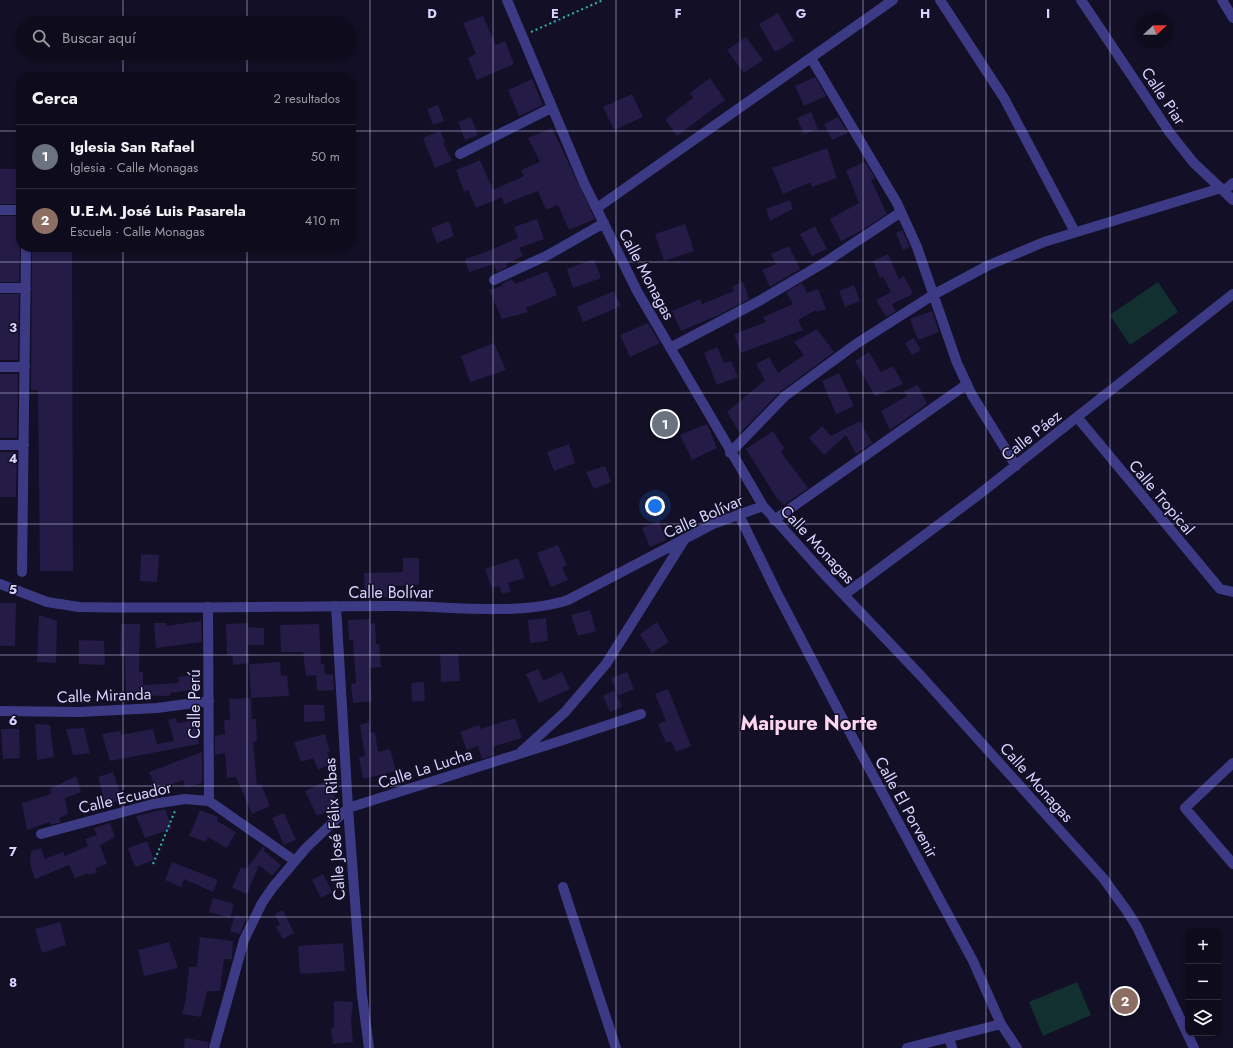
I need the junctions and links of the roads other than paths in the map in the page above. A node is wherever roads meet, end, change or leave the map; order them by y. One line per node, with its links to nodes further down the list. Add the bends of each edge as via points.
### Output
1 (507, 0): 8 (street, Calle Monagas)
2 (893, 0): 7 (street)
3 (940, 0): 18 (street, via 1004,98)
4 (1081, 0): 11 (street, Calle Piar, via 1170,133 1193,162)
5 (1222, 0): 6 (street)
6 (1233, 18)
7 (811, 58): 13 (street); 16 (street, via 883,177)
8 (551, 108): 9 (street); 13 (street, Calle Monagas)
9 (460, 154)
10 (1233, 183): 11 (street)
11 (1223, 189): 12 (street, Calle Piar); 18 (street)
12 (1233, 200)
13 (597, 208): 17 (street, Calle Monagas)
14 (0, 210): 15 (street)
15 (16, 210)
16 (901, 212): 24 (street, via 917,247); 25 (street, via 827,261 759,301)
17 (604, 223): 20 (street, via 548,255); 25 (street, Calle Monagas, via 637,290)
18 (1075, 232): 24 (street, via 1015,254)
19 (26, 252): 22 (street)
20 (494, 280)
21 (0, 288): 22 (street)
22 (26, 288): 27 (street)
23 (1233, 294): 29 (street, Calle Páez)
24 (933, 295): 28 (street); 32 (street, via 856,344 785,396)
25 (670, 348): 32 (street, Calle Monagas)
26 (0, 367): 27 (street)
27 (25, 367): 31 (street)
28 (967, 384): 33 (street); 36 (street)
29 (1077, 417): 33 (street, Calle Páez); 40 (street, Calle Tropical, via 1220,589)
30 (0, 445): 31 (street)
31 (24, 445): 38 (street)
32 (730, 452): 34 (street, Calle Monagas)
33 (1016, 466): 41 (street, Calle Páez)
34 (763, 506): 35 (street, Calle Bolívar); 36 (street, Calle Monagas)
35 (739, 515): 37 (street, Calle Bolívar); 55 (street, Calle El Porvenir, via 844,722 973,961)
36 (774, 520): 41 (street, Calle Monagas)
37 (685, 538): 42 (street, Calle Bolívar, via 568,600 546,606); 47 (street, Calle La Lucha, via 606,664 565,712)
38 (22, 572)
39 (0, 584): 43 (street, Calle Bolívar, via 47,602 79,607)
40 (1230, 592)
41 (844, 595): 63 (street, Calle Monagas, via 922,677 1116,894 1137,927)
42 (336, 606): 43 (street, Calle Bolívar); 50 (street, Calle José Félix Ribas)
43 (208, 607): 44 (street, Calle Perú)
44 (209, 701): 45 (street, Calle Miranda, via 157,708 79,712); 49 (street, Calle Perú)
45 (0, 711)
46 (641, 714): 47 (street)
47 (520, 753): 50 (street, Calle La Lucha)
48 (1233, 763): 53 (street, via 1185,808)
49 (209, 801): 51 (street, Calle Ecuador, via 180,800 140,807); 52 (street)
50 (348, 808): 52 (street, Calle La Lucha); 58 (street, Calle José Félix Ribas, via 362,995)
51 (41, 834)
52 (295, 861): 57 (street, Calle La Lucha, via 273,887 252,923 238,962)
53 (1233, 864)
54 (563, 887): 59 (street)
55 (1000, 1024): 56 (street); 62 (street, Calle El Porvenir)
56 (949, 1037): 60 (street); 61 (street)
57 (214, 1048)
58 (369, 1048)
59 (616, 1048)
60 (907, 1048)
61 (952, 1048)
62 (1017, 1048)
63 (1194, 1048)

